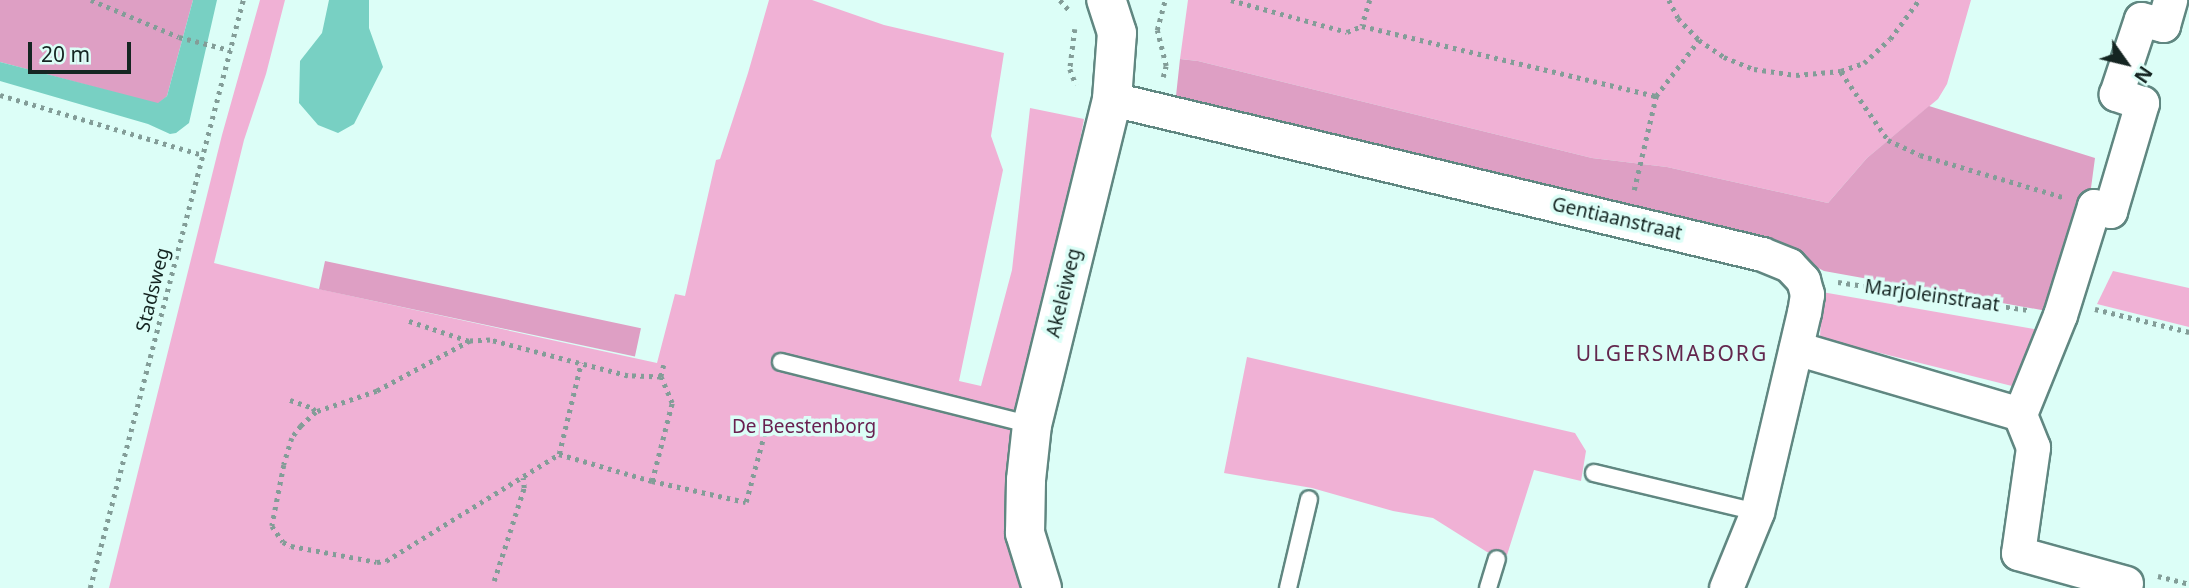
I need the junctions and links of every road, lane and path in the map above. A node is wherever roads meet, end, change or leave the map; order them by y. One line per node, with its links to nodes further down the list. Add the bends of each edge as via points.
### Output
1 (91, 0): 12 (path, via 179,37)
2 (243, 0): 12 (path, Stadsweg)
3 (1105, 0): 16 (street, Akeleiweg, via 1117,33)
4 (1165, 0): 17 (path, via 1157,30 1166,66)
5 (1231, 0): 10 (path, via 1348,32)
6 (1370, 0): 10 (path)
7 (1669, 0): 11 (path, via 1678,18)
8 (1919, 0): 13 (path, via 1890,39 1864,62)
9 (2170, 0): 19 (street, via 2163,26 2141,19 2116,94 2142,103 2110,212)
10 (1362, 26): 15 (path)
11 (1699, 40): 13 (path, via 1754,69 1796,75); 15 (path)
12 (230, 50): 18 (path, Stadsweg)
13 (1841, 71): 19 (path, via 1888,140 1920,155)
14 (0, 95): 18 (path)
15 (1656, 96): 20 (path)
16 (1112, 99): 17 (street, Gentiaanstraat); 35 (street, Akeleiweg)
17 (1155, 109): 20 (street, Gentiaanstraat)
18 (202, 155): 46 (path, Stadsweg)
19 (2094, 206): 22 (street)
20 (1626, 221): 21 (street, Gentiaanstraat, via 1777,258)
21 (1803, 280): 22 (path, Marjoleinstraat); 26 (street, via 1807,294)
22 (2060, 315): 24 (path, Marjoleinstraat, via 2095,309); 34 (street)
23 (409, 321): 25 (path)
24 (2189, 332)
25 (470, 341): 28 (path, via 489,340); 32 (path, via 377,391)
26 (1796, 348): 34 (street); 41 (street)
27 (781, 362): 35 (lane)
28 (581, 363): 30 (path, via 628,376); 36 (path)
29 (664, 365): 30 (path)
30 (661, 377): 39 (path, via 672,403)
31 (290, 400): 32 (path)
32 (316, 412): 38 (path, via 292,438 275,504 272,526 291,546 386,561)
33 (770, 413): 39 (path, via 746,502)
34 (2020, 414): 44 (street, via 2033,447 2018,553)
35 (1032, 425): 47 (street, Akeleiweg, via 1025,533)
36 (559, 454): 38 (path); 39 (path)
37 (1594, 472): 41 (lane)
38 (523, 478): 43 (path, via 524,488)
39 (652, 481)
40 (1309, 499): 48 (lane)
41 (1757, 512): 45 (street)
42 (1497, 559): 49 (lane)
43 (494, 581)
44 (2126, 583)
45 (1731, 587)
46 (90, 588)
47 (1042, 588)
48 (1288, 588)
49 (1488, 588)

